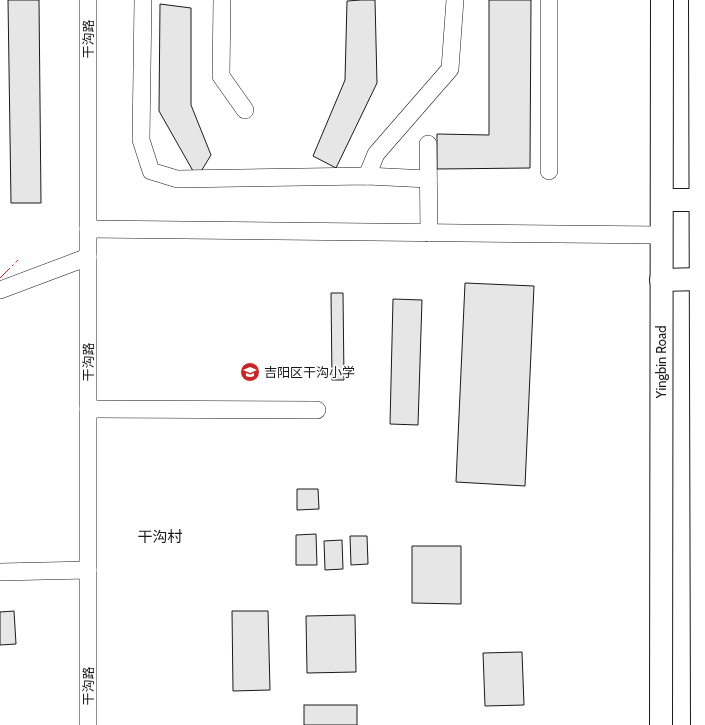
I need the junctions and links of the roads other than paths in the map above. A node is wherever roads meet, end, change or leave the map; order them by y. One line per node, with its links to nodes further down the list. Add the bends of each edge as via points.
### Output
1 (88, 0): 16 (street, 干沟路)
2 (143, 0): 12 (street, via 141,140 151,171 177,178)
3 (222, 0): 8 (street, via 221,76)
4 (455, 0): 12 (street, via 450,69 376,154)
5 (549, 0): 11 (street)
6 (662, 0): 14 (highway, Yingbin Road)
7 (700, 0): 9 (highway)
8 (244, 110)
9 (703, 114): 15 (highway)
10 (428, 144): 13 (street)
11 (549, 171)
12 (367, 176): 13 (street)
13 (428, 179): 17 (street)
14 (662, 200): 15 (highway); 18 (highway, Yingbin Road)
15 (701, 200): 19 (highway)
16 (88, 229): 17 (street); 20 (street, 干沟路)
17 (429, 233): 18 (street)
18 (662, 235): 22 (highway, Yingbin Road)
19 (703, 241): 21 (highway)
20 (88, 257): 23 (street); 24 (street, 干沟路)
21 (701, 279): 22 (highway); 30 (highway)
22 (661, 280): 29 (highway, Yingbin Road)
23 (0, 290)
24 (88, 409): 25 (street); 26 (street, 干沟路)
25 (317, 410)
26 (88, 570): 27 (street); 28 (street, 干沟路)
27 (0, 572)
28 (88, 725)
29 (661, 725)
30 (702, 725)

